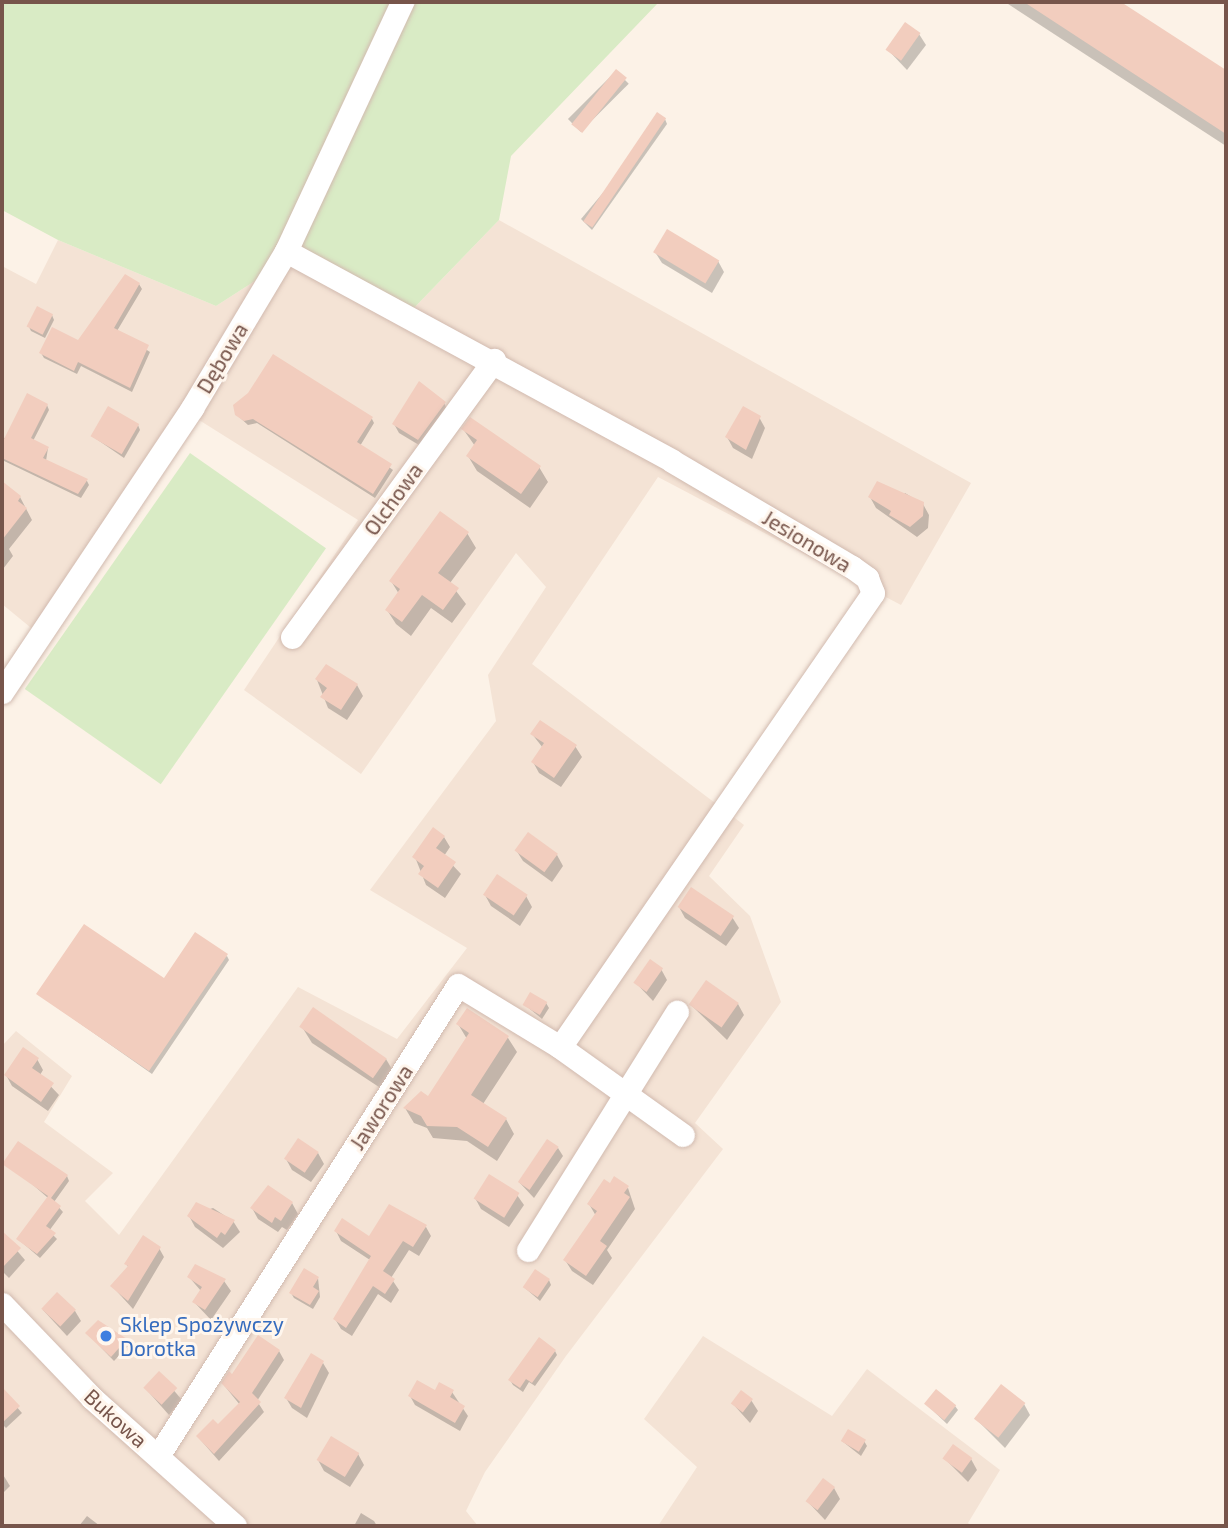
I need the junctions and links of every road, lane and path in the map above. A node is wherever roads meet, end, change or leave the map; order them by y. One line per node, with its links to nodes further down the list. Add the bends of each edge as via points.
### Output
1 (402, 2): 2 (street, Dębowa)
2 (286, 251): 3 (street, Jesionowa); 5 (street, Dębowa, via 192,408)
3 (494, 360): 4 (street, Olchowa); 7 (street, Jesionowa, via 852,567 867,578 873,593)
4 (292, 637)
5 (2, 692)
6 (677, 1012): 8 (street)
7 (560, 1047): 8 (street, Jaworowa); 12 (street, Jaworowa, via 458,985)
8 (623, 1092): 9 (street, Jaworowa); 10 (street)
9 (683, 1135)
10 (528, 1250)
11 (2, 1304): 12 (street, Bukowa, via 92,1398)
12 (158, 1456): 13 (street, Bukowa)
13 (235, 1526)

